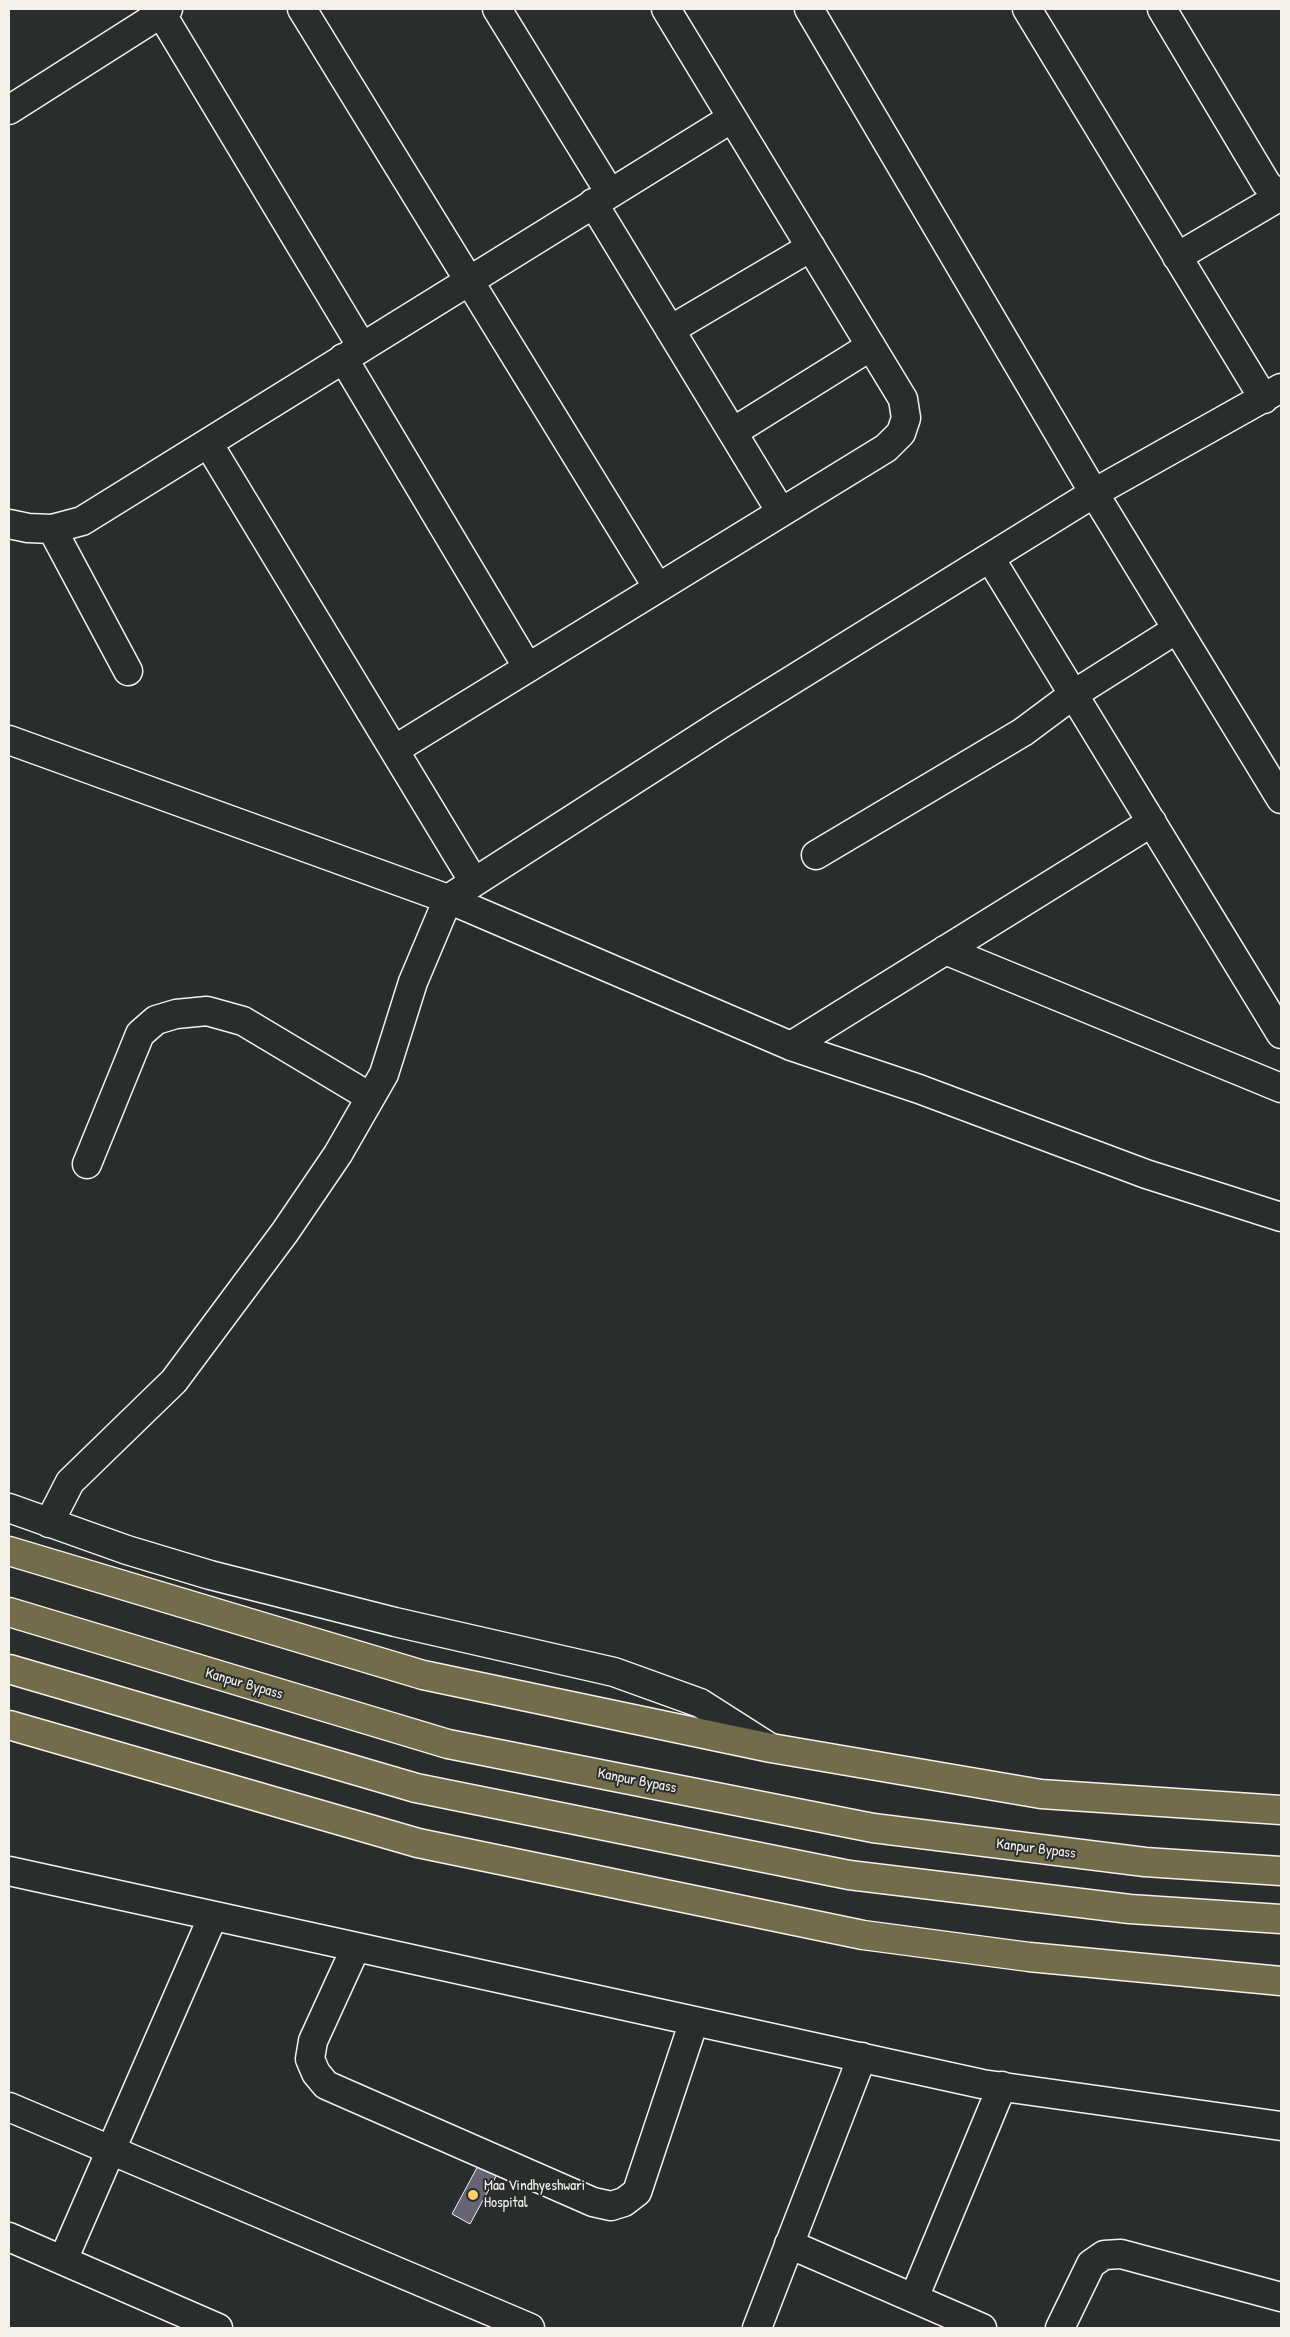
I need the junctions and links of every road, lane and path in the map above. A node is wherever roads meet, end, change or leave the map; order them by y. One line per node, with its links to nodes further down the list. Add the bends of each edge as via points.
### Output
1 (302, 9): 14 (street)
2 (497, 9): 11 (street)
3 (666, 9): 9 (street)
4 (809, 9): 21 (street)
5 (1027, 9): 13 (street)
6 (1162, 9): 10 (street, via 1266,183)
7 (151, 14): 8 (street); 17 (street)
8 (11, 102)
9 (732, 118): 11 (street); 12 (street)
10 (1280, 196): 13 (street)
11 (602, 198): 14 (street); 15 (street)
12 (811, 247): 15 (street); 16 (street)
13 (1177, 256): 18 (street)
14 (468, 280): 17 (street); 26 (street)
15 (670, 330): 19 (street)
16 (871, 346): 19 (street); 22 (street, via 903,399 906,418 901,433 886,448)
17 (352, 353): 20 (street); 28 (street)
18 (1272, 394): 21 (street)
19 (733, 432): 22 (street)
20 (208, 443): 24 (street, via 82,521); 32 (street)
21 (1094, 493): 25 (street); 27 (street)
22 (781, 512): 26 (street)
23 (9, 524): 24 (street)
24 (52, 529): 29 (street)
25 (990, 558): 30 (street); 36 (street)
26 (658, 588): 28 (street)
27 (1177, 629): 30 (street); 33 (street)
28 (528, 668): 32 (street)
29 (128, 670)
30 (1074, 694): 34 (street); 35 (street, via 1024,732)
31 (9, 740): 37 (street)
32 (394, 750): 36 (street)
33 (1281, 799)
34 (1152, 822): 38 (street); 39 (street)
35 (816, 855)
36 (474, 882): 37 (street)
37 (448, 899): 40 (street); 42 (street, via 413,982 384,1074)
38 (945, 950): 40 (street); 41 (street)
39 (1281, 1034)
40 (791, 1046): 44 (street, via 919,1089 1146,1174)
41 (1281, 1088)
42 (370, 1097): 43 (street, via 243,1021 207,1011 176,1014 156,1020 140,1034); 46 (street, via 338,1154 285,1232 174,1381 70,1482)
43 (87, 1164)
44 (1281, 1217)
45 (9, 1508): 46 (street)
46 (49, 1523): 51 (street, via 210,1575 395,1622 614,1672 700,1703)
47 (9, 1551): 51 (main road, via 424,1675)
48 (9, 1612): 54 (main road, Kanpur Bypass, via 448,1744 873,1828 1146,1862)
49 (9, 1669): 56 (main road, via 416,1788 840,1874 1130,1909)
50 (9, 1725): 58 (main road, via 418,1843 863,1935 1029,1957)
51 (771, 1748): 52 (main road, via 1041,1794)
52 (1281, 1810)
53 (9, 1871): 55 (street)
54 (1281, 1871)
55 (213, 1916): 57 (street); 64 (street)
56 (1281, 1919)
57 (356, 1947): 59 (street); 59 (street, via 313,2041 310,2058 326,2085 593,2202 611,2206 624,2202 637,2192)
58 (1281, 1981)
59 (694, 2021): 60 (street)
60 (862, 2058): 61 (street); 66 (street)
61 (1002, 2086): 63 (street); 69 (street)
62 (9, 2108): 64 (street)
63 (1281, 2126)
64 (109, 2151): 67 (street); 71 (street)
65 (9, 2237): 67 (street)
66 (789, 2244): 69 (street); 72 (street)
67 (64, 2260): 70 (street)
68 (1281, 2297): 74 (street, via 1121,2254 1104,2255 1091,2264)
69 (914, 2298): 73 (street)
70 (218, 2328)
71 (530, 2328)
72 (757, 2328)
73 (982, 2328)
74 (1060, 2328)

